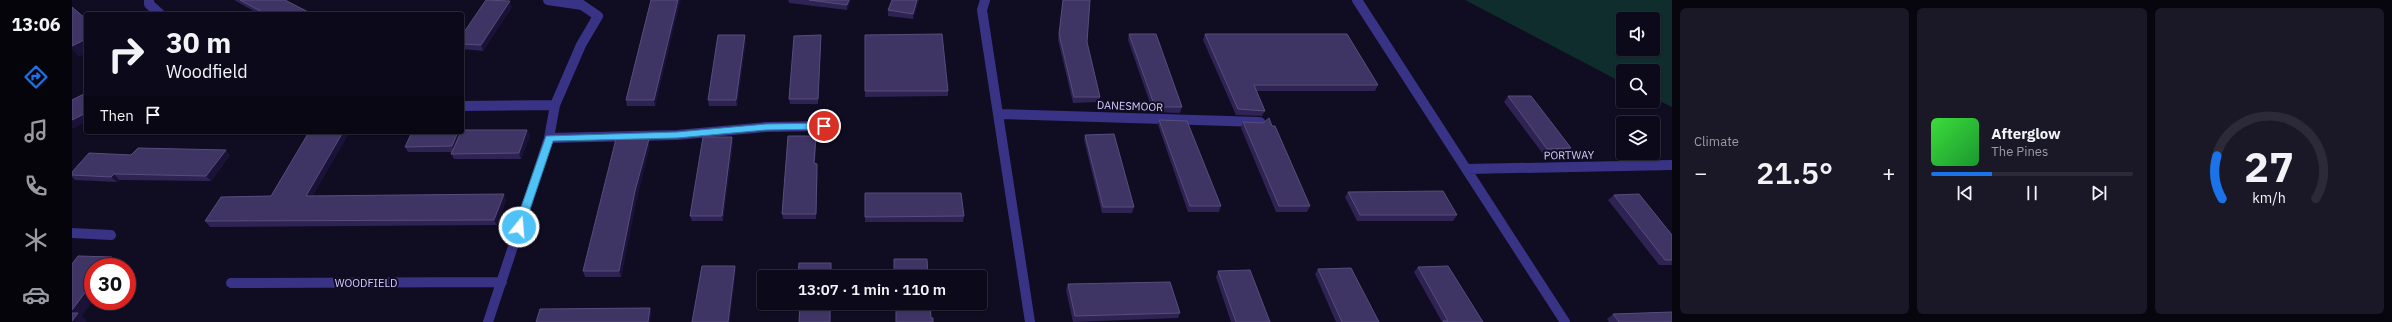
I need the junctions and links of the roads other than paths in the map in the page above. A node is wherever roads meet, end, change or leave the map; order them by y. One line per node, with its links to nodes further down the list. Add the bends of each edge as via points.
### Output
1 (149, 0): 5 (street)
2 (548, 0): 6 (street, via 582,5 598,16 581,45)
3 (985, 0): 8 (street, via 982,10)
4 (1357, 0): 13 (street)
5 (158, 12)
6 (555, 105): 7 (street); 11 (street)
7 (464, 106)
8 (999, 114): 9 (street, DANESMOOR); 19 (street)
9 (1260, 122)
10 (824, 126): 11 (street, via 766,127 677,135)
11 (549, 138): 16 (street)
12 (1672, 165): 13 (street, PORTWAY)
13 (1467, 169): 20 (street)
14 (72, 234): 15 (street)
15 (111, 235)
16 (502, 282): 17 (street, WOODFIELD); 18 (street)
17 (231, 283)
18 (488, 322)
19 (1030, 322)
20 (1565, 322)

